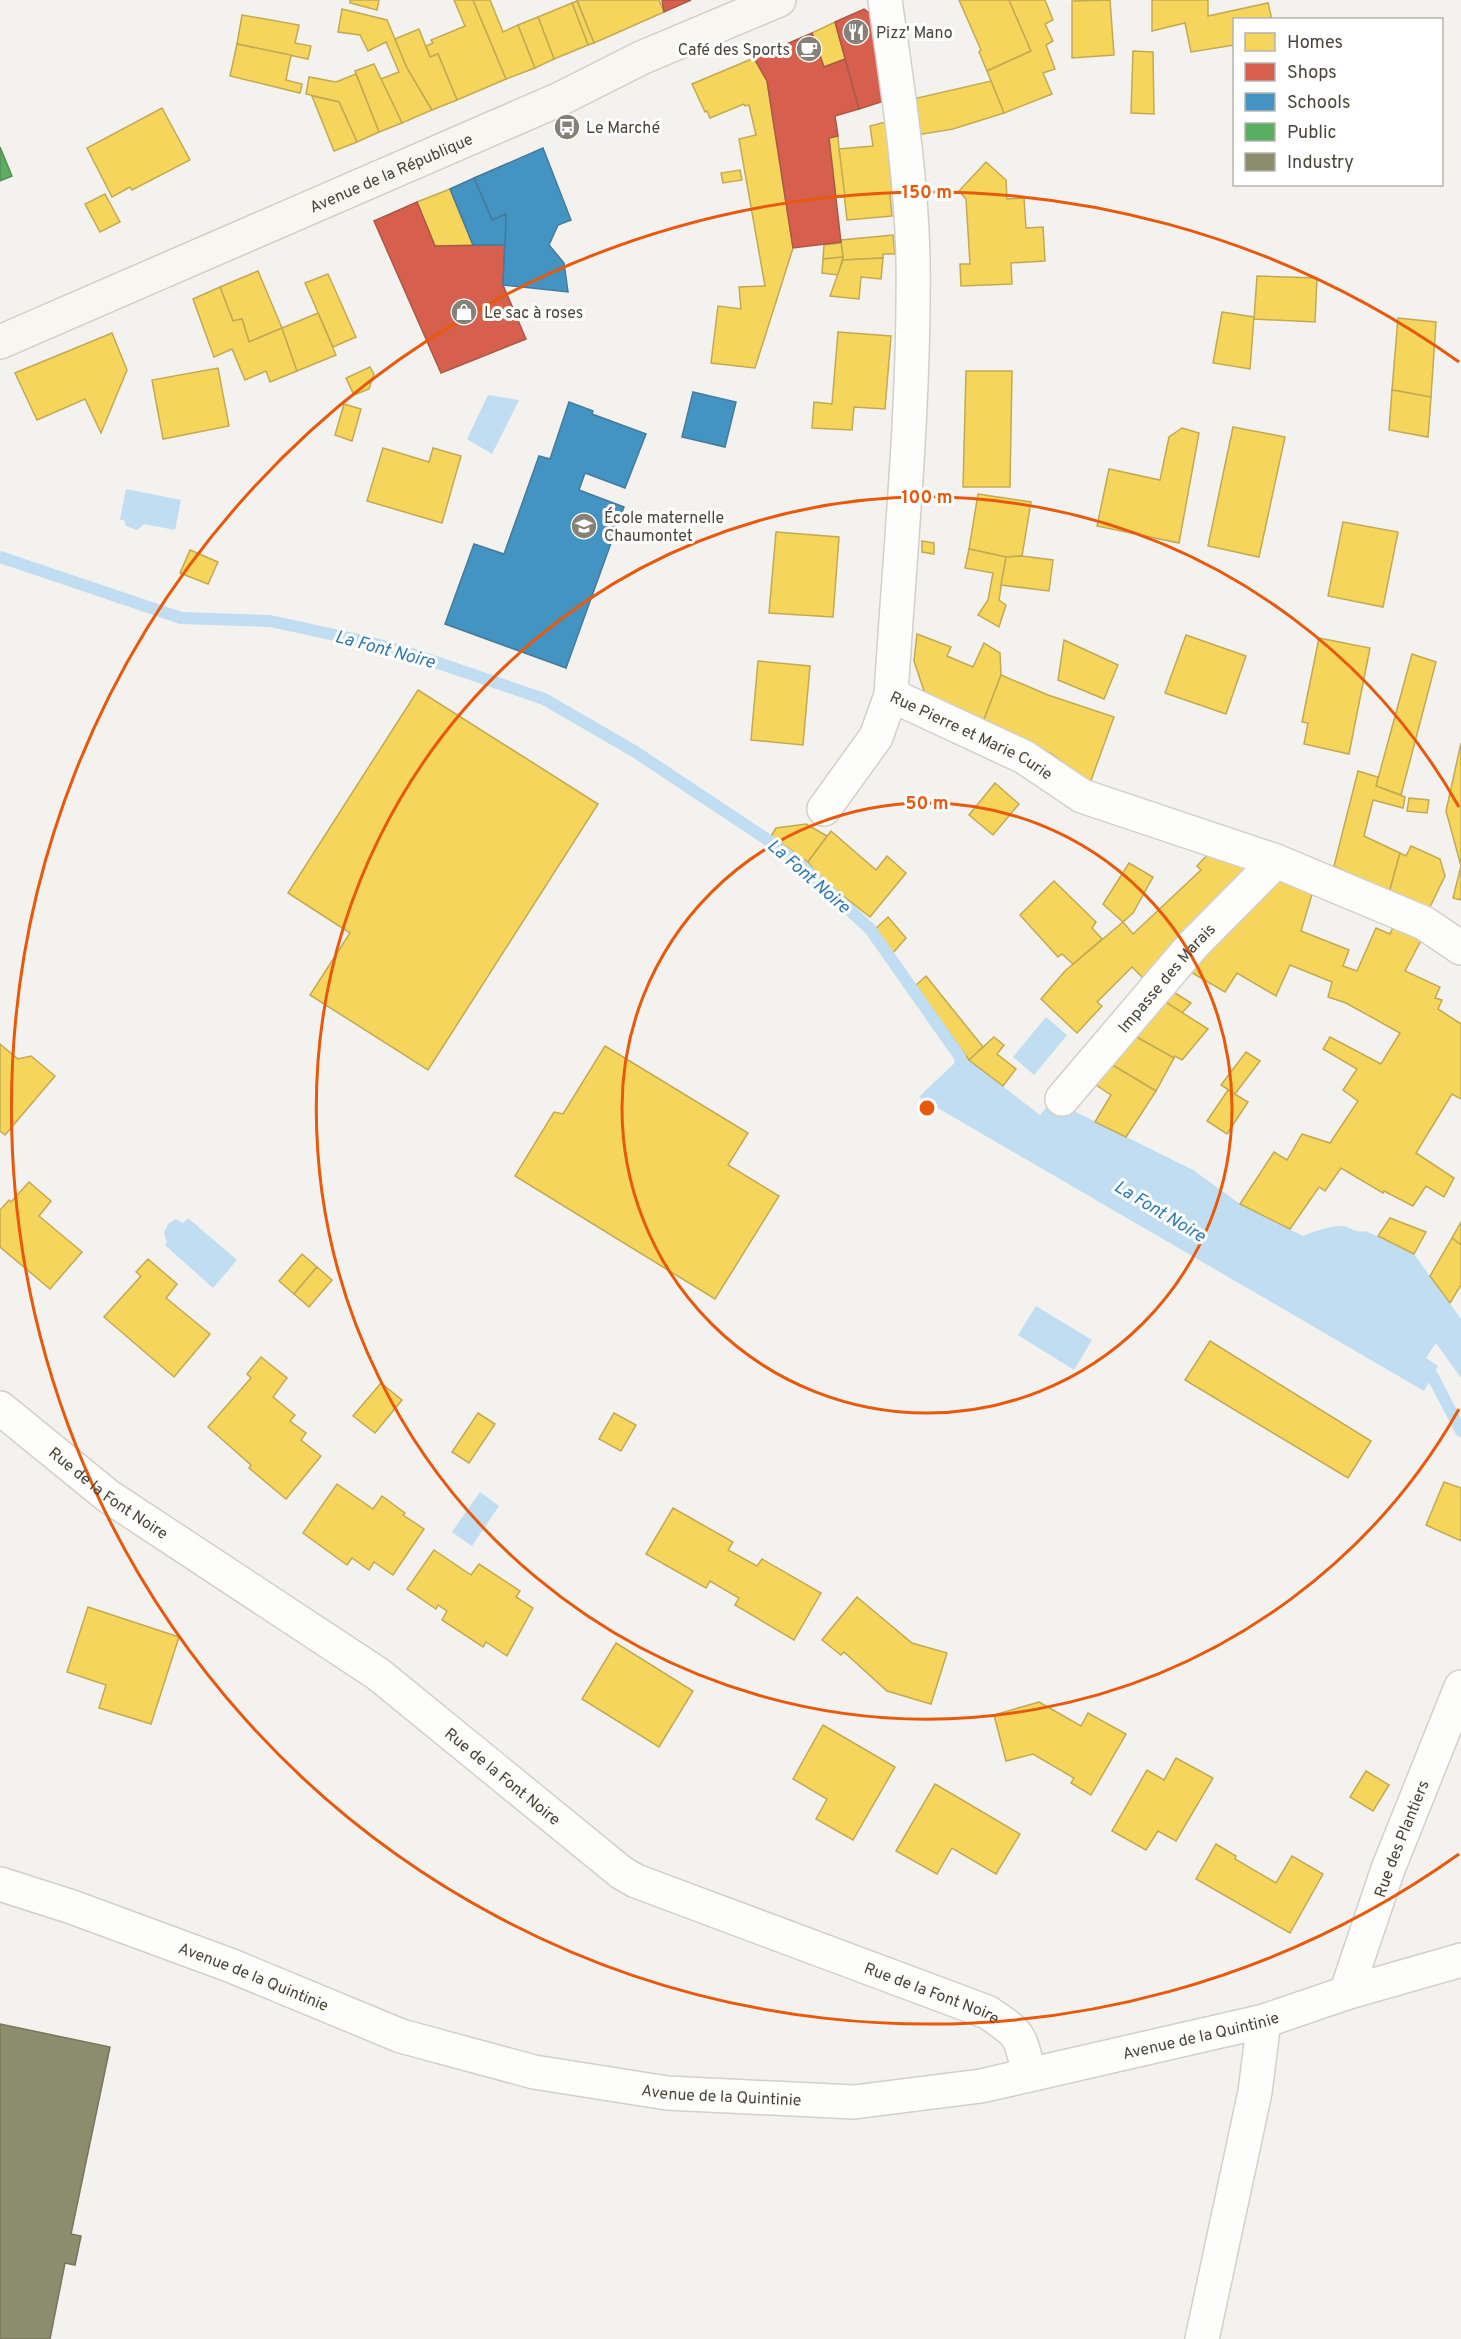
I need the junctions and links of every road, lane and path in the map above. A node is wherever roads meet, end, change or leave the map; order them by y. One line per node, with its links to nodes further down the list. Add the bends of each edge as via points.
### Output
1 (779, 0): 3 (main road, Avenue de la République)
2 (885, 0): 4 (street, Rue Pierre et Marie Curie, via 904,132 913,255 911,366)
3 (0, 342)
4 (891, 695): 5 (street, via 876,738); 6 (street, Rue Pierre et Marie Curie, via 1024,757 1082,796)
5 (824, 809)
6 (1276, 861): 7 (street, Rue Pierre et Marie Curie, via 1425,923); 8 (street, Impasse des Marais, via 1192,946)
7 (1461, 948)
8 (1062, 1099)
9 (0, 1408): 15 (street, Rue de la Font Noire, via 108,1496 378,1674 622,1873 987,2012 1014,2030)
10 (1461, 1687): 13 (street, Rue des Plantiers, via 1388,1869)
11 (0, 1884): 15 (street, Avenue de la Quintinie, via 232,1966 401,2036 534,2072 667,2093 854,2102 981,2086)
12 (1461, 1960): 13 (street, Avenue de la Quintinie)
13 (1346, 1993): 14 (street, Avenue de la Quintinie)
14 (1264, 2021): 15 (street, Avenue de la Quintinie); 16 (street, via 1255,2092)
15 (1029, 2075)
16 (1202, 2339)

